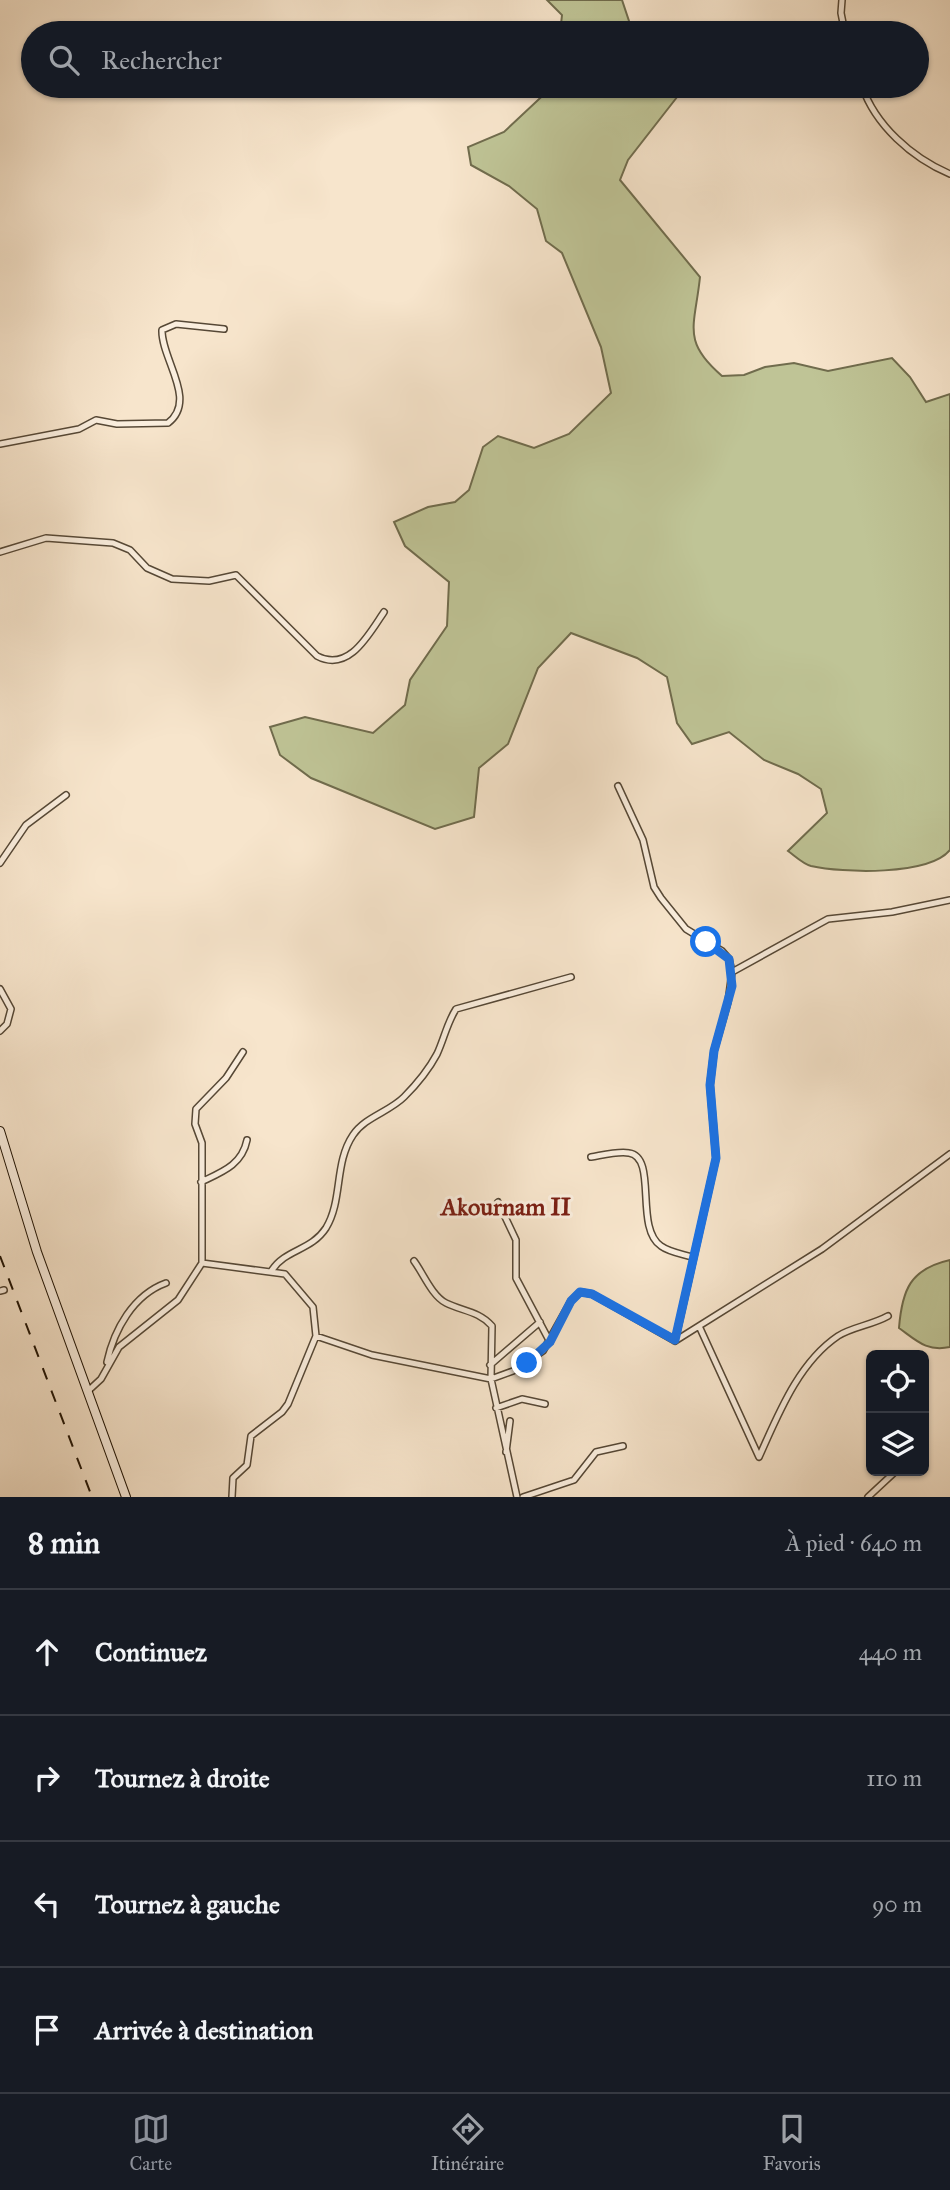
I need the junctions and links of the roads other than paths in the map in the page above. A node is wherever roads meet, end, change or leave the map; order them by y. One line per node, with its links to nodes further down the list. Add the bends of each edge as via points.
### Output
1 (842, 0): 2 (street)
2 (842, 21)
3 (867, 98): 4 (street, via 873,113 899,140)
4 (950, 174)
5 (224, 328): 6 (street, via 176,324 162,330 180,397 178,412 168,423 117,424 96,419 79,429)
6 (0, 444)
7 (0, 552): 8 (street, via 46,538 113,543 130,550 146,568 172,579 209,582 236,575 317,656 329,661 351,654)
8 (384, 612)
9 (618, 786): 13 (street, via 643,840 654,887 686,929 722,951)
10 (66, 795): 11 (street, via 26,825)
11 (0, 863)
12 (950, 901): 13 (street, via 828,919)
13 (732, 972): 24 (street, via 710,1085 716,1158)
14 (571, 976): 27 (street, via 456,1009 437,1054 406,1095 360,1126 352,1137 323,1232 307,1248 286,1254)
15 (0, 989): 16 (street, via 11,1009 8,1024)
16 (0, 1031)
17 (243, 1052): 22 (street, via 226,1078 195,1108 202,1143)
18 (0, 1132): 38 (street, via 37,1252)
19 (247, 1140): 22 (street, via 243,1153 229,1168)
20 (950, 1154): 31 (street, via 822,1249)
21 (591, 1157): 24 (street, via 626,1152 637,1157 643,1165 645,1208 653,1237 660,1246)
22 (201, 1182): 26 (street)
23 (498, 1202): 30 (street, via 516,1240 516,1278)
24 (692, 1257): 33 (street)
25 (415, 1261): 35 (street, via 446,1303 475,1312 492,1325)
26 (202, 1263): 27 (street); 36 (street, via 178,1300 135,1331)
27 (272, 1270): 32 (street, via 289,1278 308,1300 316,1318)
28 (166, 1283): 36 (street, via 152,1289 130,1311 110,1348)
29 (888, 1317): 31 (street, via 838,1335 809,1364 785,1400 759,1457)
30 (540, 1322): 34 (street); 35 (street)
31 (699, 1326): 33 (street)
32 (316, 1336): 37 (street, via 372,1355); 46 (street, via 288,1404 251,1436 247,1465 233,1478)
33 (675, 1340): 34 (street, via 592,1294 580,1292)
34 (550, 1342): 37 (street, via 527,1363)
35 (489, 1364): 37 (street)
36 (106, 1368): 38 (street)
37 (491, 1380): 40 (street)
38 (88, 1391): 45 (street)
39 (545, 1404): 40 (street, via 522,1399)
40 (496, 1408): 43 (street)
41 (510, 1421): 43 (street)
42 (624, 1446): 48 (street, via 596,1452 574,1480)
43 (505, 1455): 47 (street)
44 (892, 1476): 49 (street)
45 (126, 1497)
46 (233, 1497)
47 (517, 1497)
48 (523, 1497)
49 (868, 1497)

